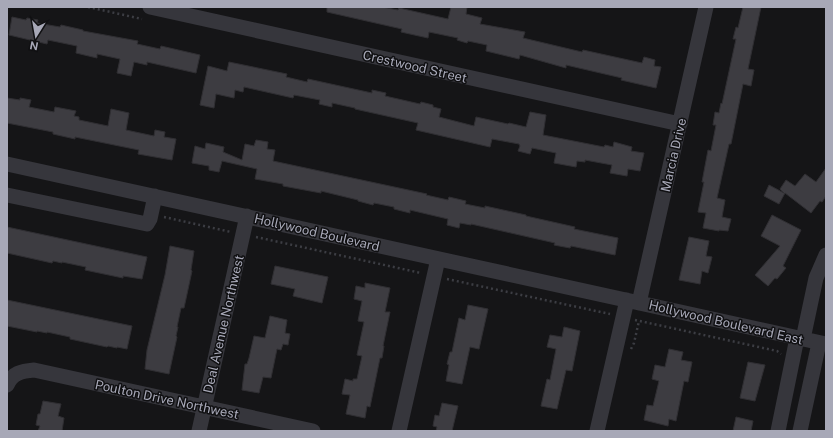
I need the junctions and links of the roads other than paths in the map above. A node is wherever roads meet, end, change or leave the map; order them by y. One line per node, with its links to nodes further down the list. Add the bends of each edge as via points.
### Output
1 (150, 7): 3 (street, Crestwood Street)
2 (706, 7): 4 (street, Marcia Drive)
3 (204, 13): 4 (street, Crestwood Street)
4 (680, 124): 11 (street, Marcia Drive)
5 (7, 164): 7 (street, Hollywood Boulevard)
6 (7, 195): 7 (street, via 147,224)
7 (155, 196): 8 (street, Hollywood Boulevard)
8 (247, 216): 10 (street, Hollywood Boulevard); 16 (street, Deal Avenue Northwest)
9 (826, 255): 12 (street, via 816,278)
10 (438, 259): 11 (street, Hollywood Boulevard); 19 (street)
11 (633, 301): 12 (street, Hollywood Boulevard East); 20 (street, Marcia Drive, via 623,317)
12 (800, 338): 13 (street, Hollywood Boulevard East); 21 (street, via 793,358)
13 (823, 344): 22 (street)
14 (14, 369): 15 (street, Poulton Drive Northwest, via 14,375); 16 (street, Poulton Drive Northwest, via 34,370)
15 (7, 385)
16 (204, 407): 17 (street, Deal Avenue Northwest); 18 (street, Poulton Drive Northwest)
17 (199, 431)
18 (313, 431)
19 (399, 431)
20 (597, 431)
21 (778, 431)
22 (800, 431)

